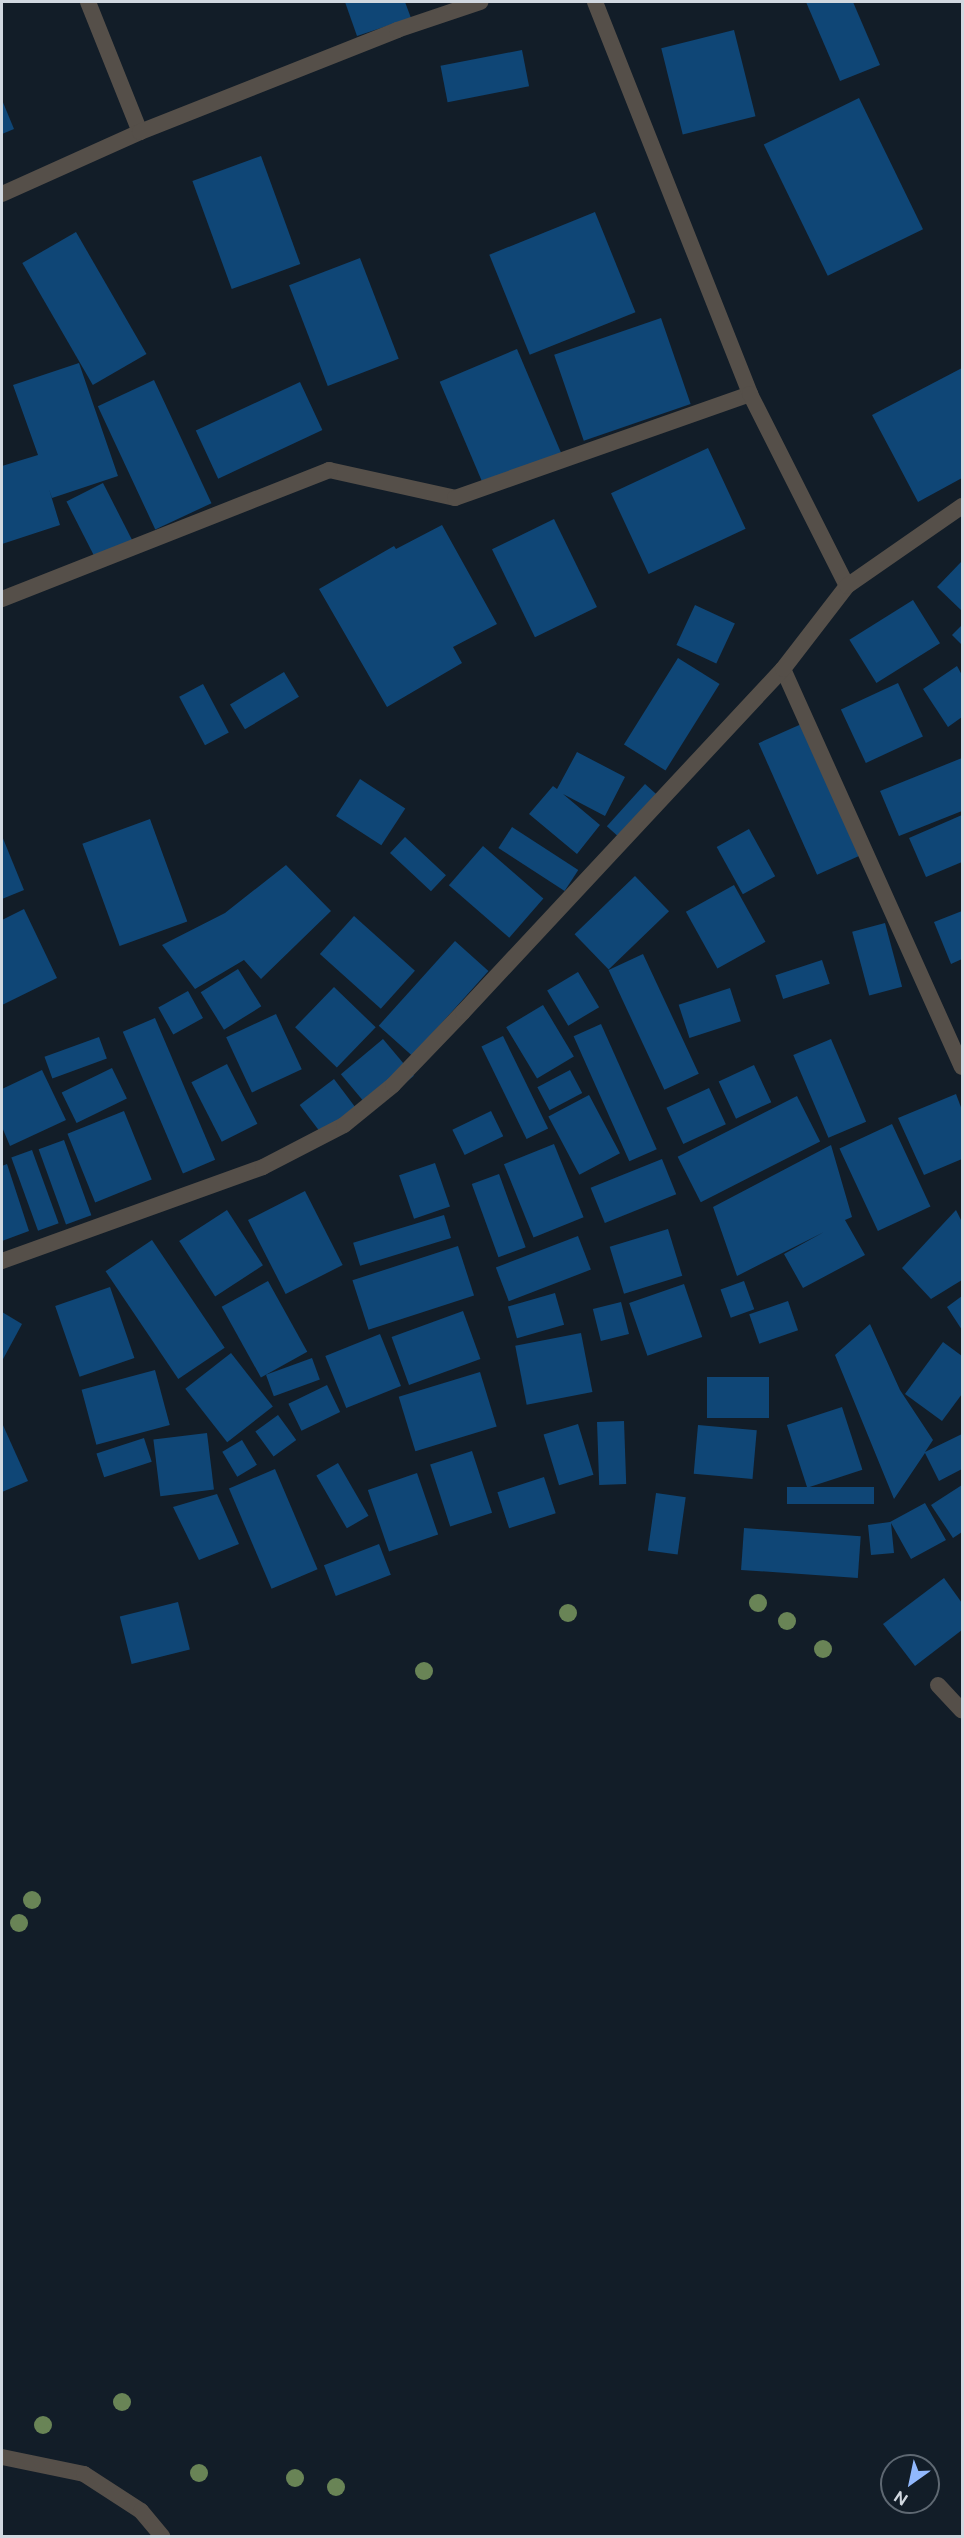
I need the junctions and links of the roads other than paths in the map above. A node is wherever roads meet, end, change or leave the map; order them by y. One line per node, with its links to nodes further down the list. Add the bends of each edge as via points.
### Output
1 (88, 2): 4 (street)
2 (480, 2): 4 (street, via 397,30)
3 (596, 2): 6 (street)
4 (140, 132): 5 (street)
5 (2, 194)
6 (750, 394): 8 (street); 9 (street, via 454,498 329,470)
7 (963, 506): 8 (street)
8 (847, 586): 10 (street)
9 (2, 599)
10 (783, 669): 11 (street); 12 (street, via 393,1085 344,1125 263,1167)
11 (963, 1067)
12 (2, 1261)
13 (938, 1685): 14 (street)
14 (963, 1711)
15 (2, 2457): 16 (street, via 84,2474 141,2511)
16 (162, 2536)

